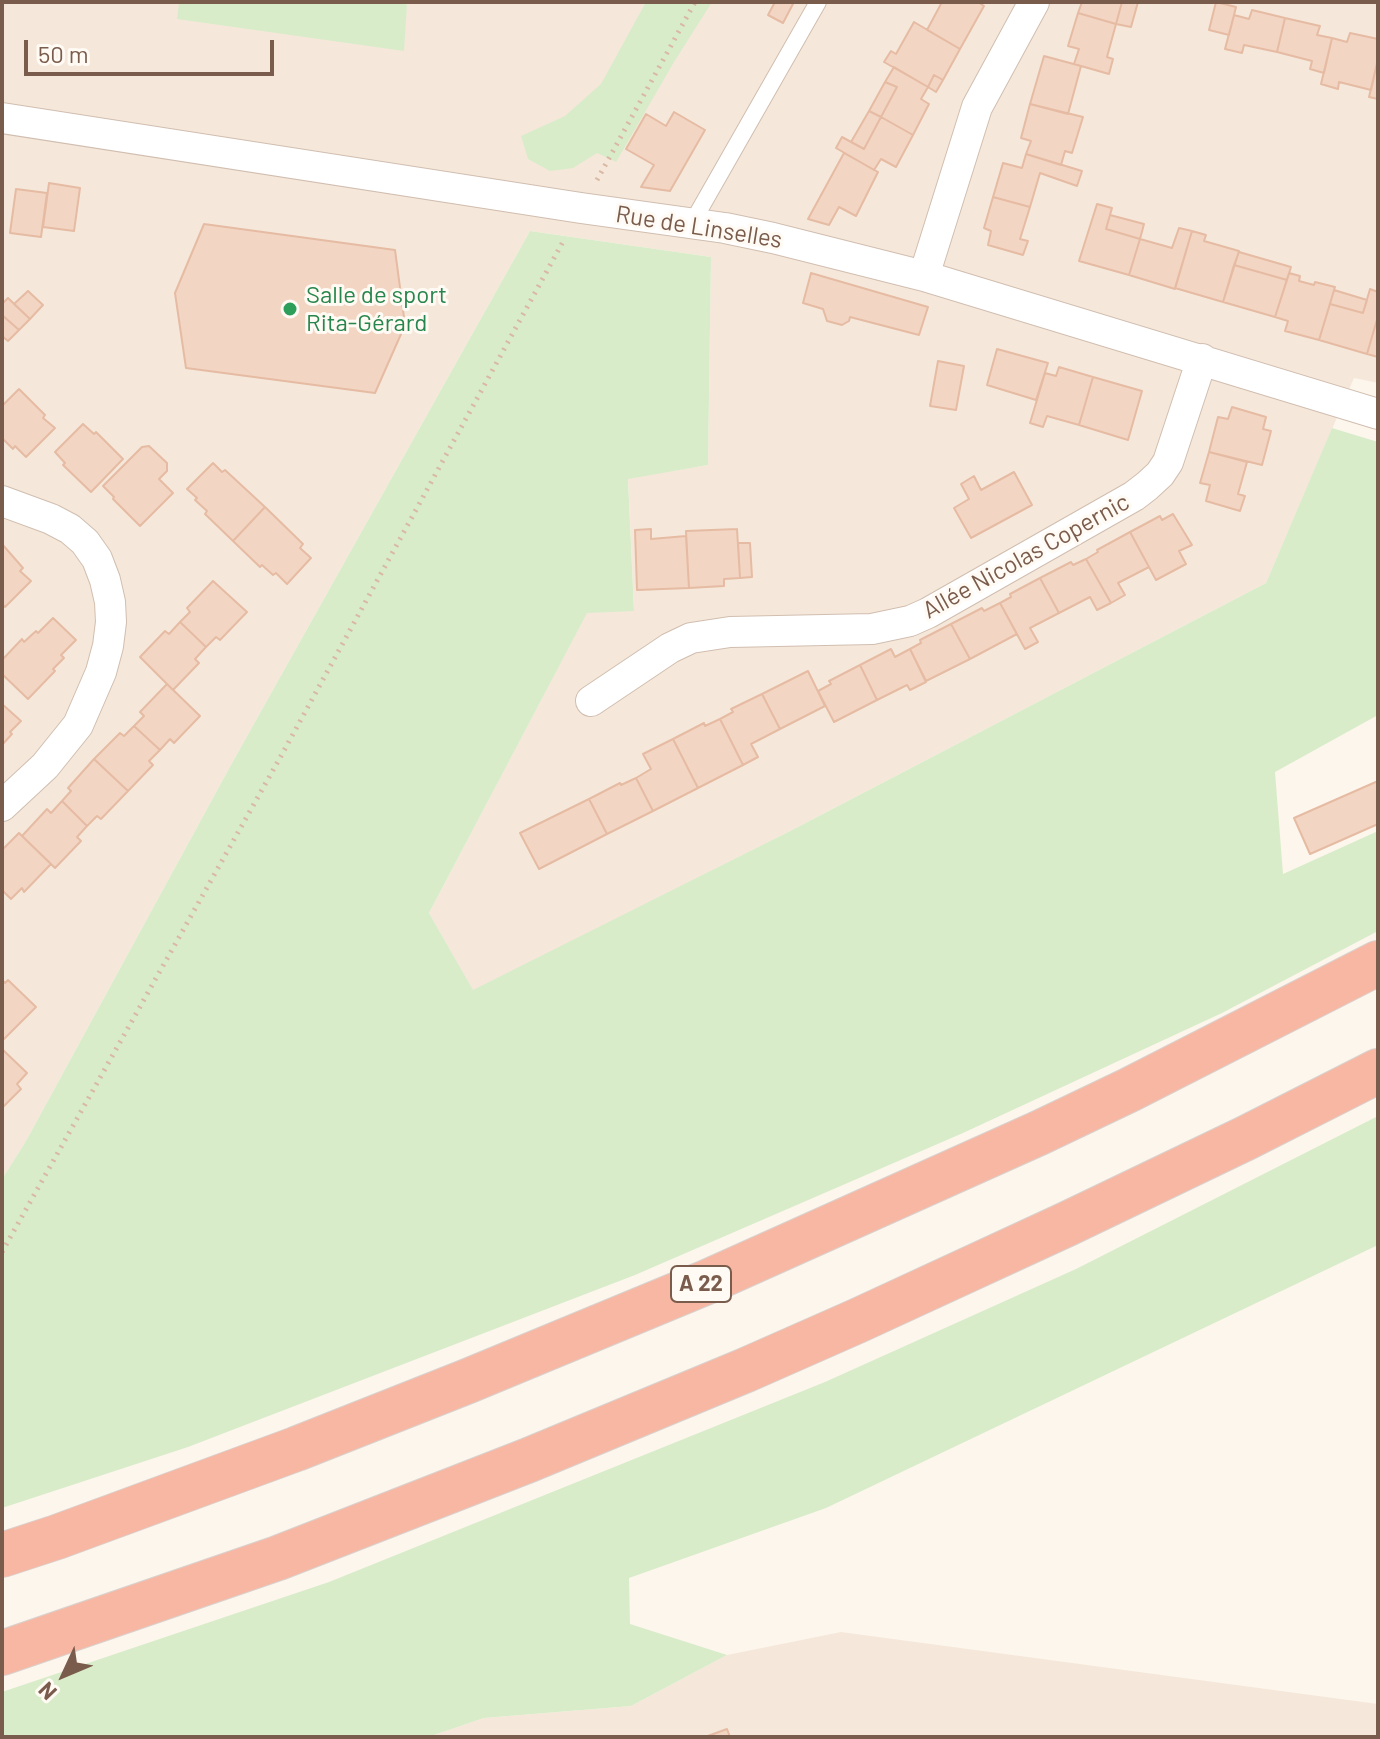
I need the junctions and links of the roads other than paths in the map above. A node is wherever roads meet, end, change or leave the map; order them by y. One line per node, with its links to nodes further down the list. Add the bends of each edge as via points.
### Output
1 (818, 2): 4 (lane)
2 (1034, 2): 5 (street, via 977,107)
3 (2, 118): 4 (street, Rue de Linselles)
4 (692, 223): 5 (street, Rue de Linselles)
5 (924, 276): 6 (street, Rue de Linselles)
6 (1202, 359): 7 (street, Rue de Linselles); 9 (street, Allée Nicolas Copernic, via 1160,474 1134,496 928,613 872,629 730,632 691,638)
7 (1378, 414)
8 (2, 501): 10 (street, via 51,519 85,542 105,580 111,622 101,672 78,725)
9 (591, 701)
10 (2, 806)
11 (1378, 963): 13 (highway, A 22, via 1090,1108 771,1254 296,1449)
12 (1378, 1071): 14 (highway, via 1067,1224 746,1370 278,1558)
13 (2, 1555)
14 (2, 1653)

